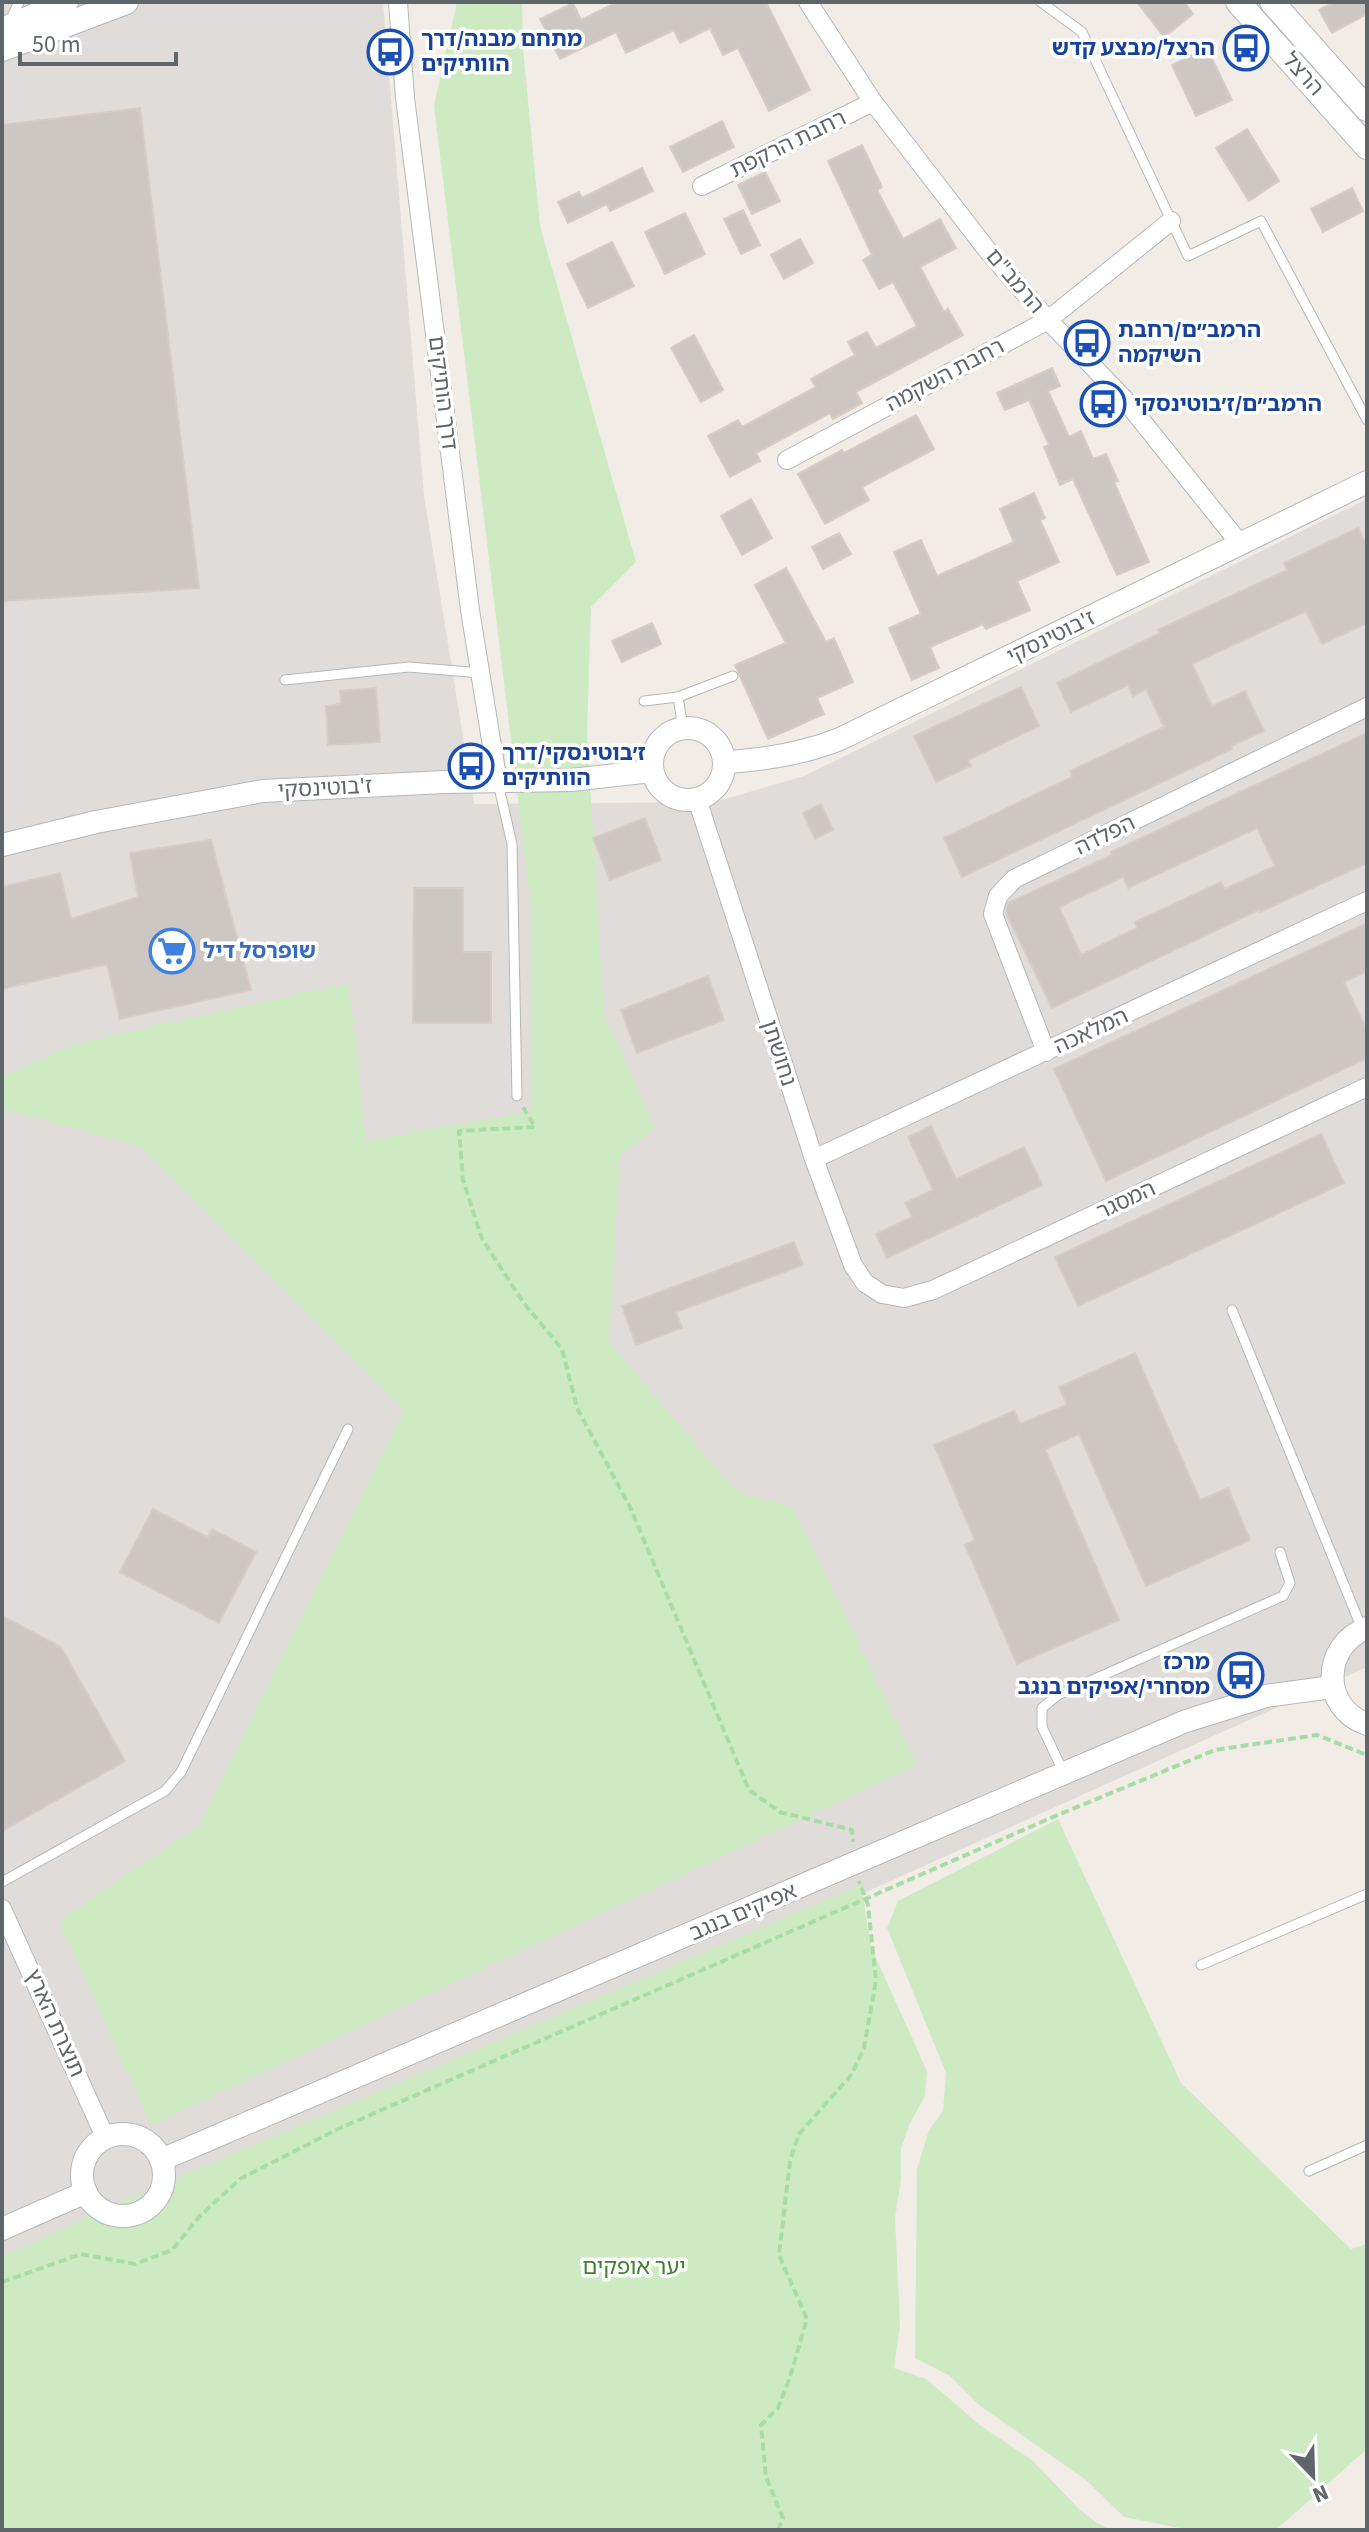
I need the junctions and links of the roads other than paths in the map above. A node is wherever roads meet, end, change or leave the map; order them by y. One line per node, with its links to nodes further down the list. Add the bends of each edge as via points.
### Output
1 (19, 2): 11 (lane)
2 (66, 2): 11 (main road)
3 (126, 2): 11 (main road)
4 (398, 2): 22 (street, דרך הותיקים, via 405,98)
5 (808, 2): 12 (street, הרמב"ם)
6 (1041, 2): 10 (lane)
7 (1065, 2): 10 (lane)
8 (1238, 2): 14 (main road, הרצל)
9 (1272, 2): 13 (main road, הרצל)
10 (1053, 8): 16 (lane, via 1082,32)
11 (3, 36)
12 (873, 102): 15 (street, רחבת הרקפת); 17 (street, הרמב"ם)
13 (1367, 109)
14 (1367, 147)
15 (702, 186)
16 (1171, 221): 17 (street, רחבת השקמה); 18 (lane, via 1188,256 1261,221)
17 (1048, 320): 19 (street, רחבת השקמה); 21 (street, הרמב"ם, via 1125,400)
18 (1367, 420)
19 (787, 460)
20 (1367, 482): 21 (street, ז'בוטינסקי)
21 (1241, 545): 29 (street, ז'בוטינסקי, via 840,739 808,752)
22 (481, 673): 24 (lane, via 409,667); 31 (street, דרך הותיקים)
23 (733, 676): 25 (lane)
24 (285, 680)
25 (678, 697): 26 (lane); 28 (lane)
26 (644, 701)
27 (1367, 707): 35 (street, הפלדה, via 1014,879 998,896 993,914)
28 (683, 728): 29 (street, via 706,732); 30 (street, via 655,748)
29 (725, 762): 32 (street, via 714,790)
30 (652, 771): 31 (street, ז'בוטינסקי); 32 (street, via 668,794)
31 (498, 783): 33 (street, ז'בוטינסקי, via 263,791); 37 (lane, via 512,844)
32 (697, 799): 38 (street, נחושתן)
33 (2, 845)
34 (1367, 901): 35 (street, המלאכה)
35 (1046, 1052): 38 (street, המלאכה)
36 (1367, 1087): 39 (street, המסגר, via 933,1290 904,1298)
37 (517, 1096)
38 (814, 1159): 39 (street, נחושתן, via 853,1265 865,1283)
39 (882, 1294)
40 (1232, 1310): 43 (lane)
41 (348, 1429): 47 (lane, via 181,1772 165,1791)
42 (1280, 1552): 46 (lane, via 1290,1583 1283,1596 1058,1695 1042,1708 1042,1727)
43 (1365, 1628): 44 (street, via 1346,1640 1335,1657)
44 (1332, 1687): 45 (street, via 1346,1712); 46 (street, אפיקים בנגב, via 1266,1696 1186,1721)
45 (1367, 1724)
46 (1064, 1774): 53 (street, אפיקים בנגב)
47 (2, 1882)
48 (1367, 1894): 50 (lane)
49 (2, 1909): 51 (street, תוצרת הארץ)
50 (1201, 1965)
51 (106, 2139): 53 (street, via 138,2137); 55 (street, via 83,2167)
52 (1367, 2145): 54 (lane)
53 (161, 2160): 55 (street, via 163,2187 146,2210 118,2216 93,2203)
54 (1309, 2171)
55 (86, 2192): 56 (street)
56 (2, 2229)

